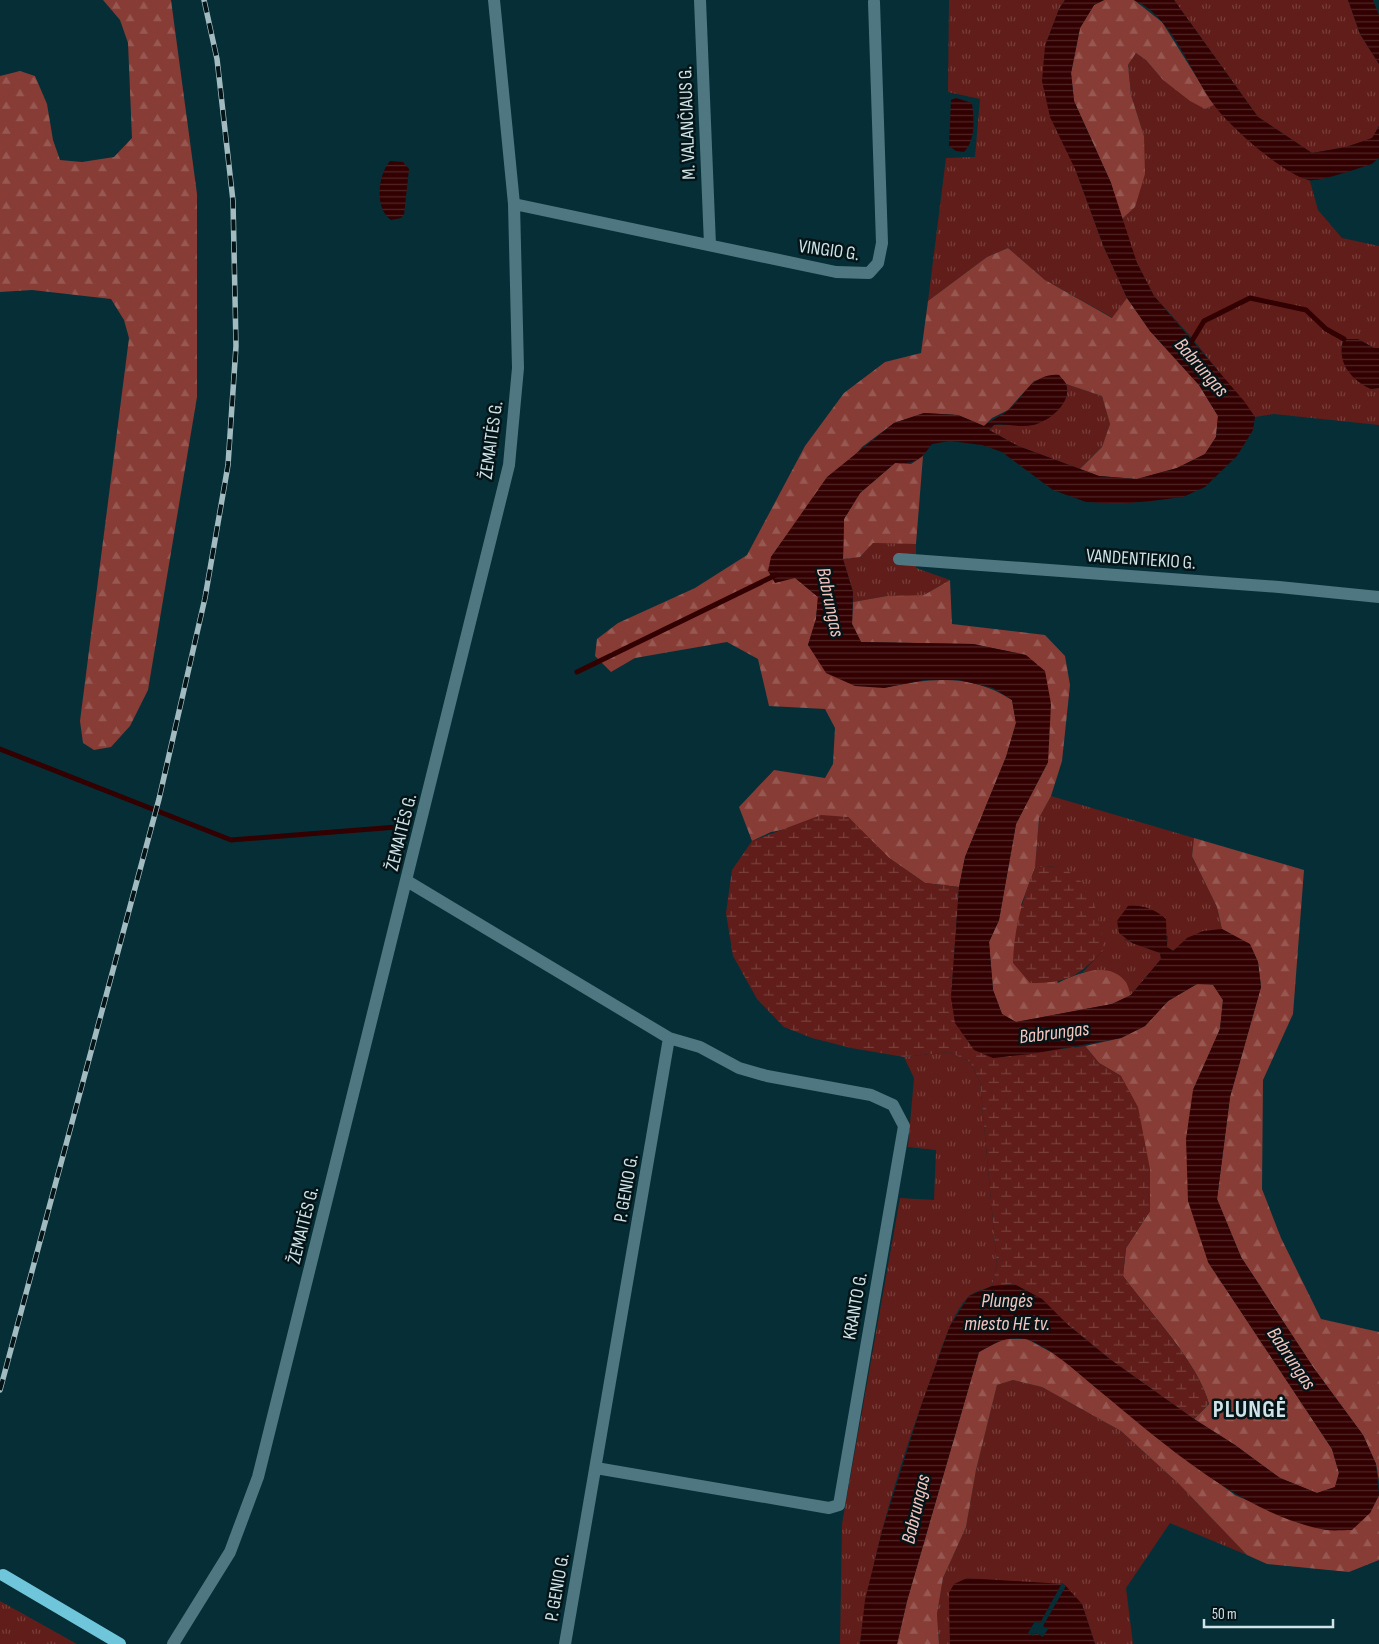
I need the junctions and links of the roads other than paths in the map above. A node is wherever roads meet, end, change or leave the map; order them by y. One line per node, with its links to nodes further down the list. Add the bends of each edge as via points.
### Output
1 (494, 0): 4 (street, ŽEMAITĖS G.)
2 (700, 0): 5 (street, M. VALANČIAUS G.)
3 (874, 2): 5 (street, VINGIO G., via 882,243 878,263 869,273 836,272)
4 (514, 204): 5 (street, VINGIO G.); 8 (street, ŽEMAITĖS G., via 518,368 509,465)
5 (710, 245)
6 (899, 559): 7 (street, VANDENTIEKIO G.)
7 (1379, 597)
8 (408, 881): 9 (street); 13 (street, ŽEMAITĖS G., via 258,1478 230,1552)
9 (669, 1038): 10 (street, P. GENIO G.); 10 (street, KRANTO G., via 700,1047 739,1068 767,1076 871,1094 892,1105 904,1126 838,1505 828,1508)
10 (596, 1468): 14 (street, P. GENIO G.)
11 (3, 1575): 12 (main road)
12 (120, 1644)
13 (173, 1644)
14 (565, 1644)

